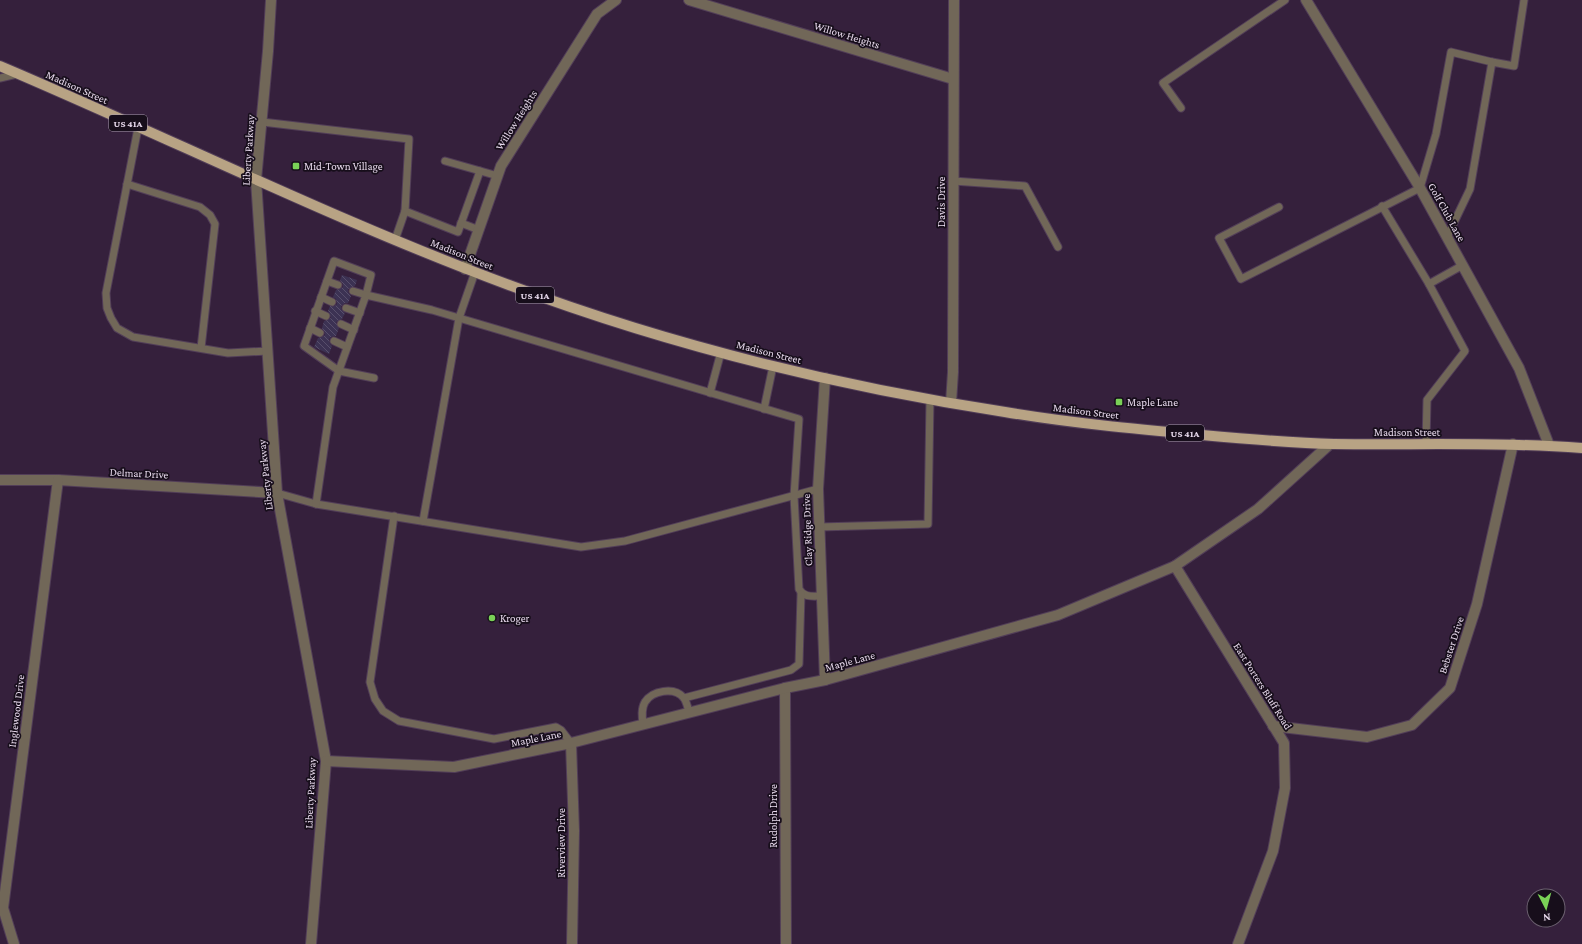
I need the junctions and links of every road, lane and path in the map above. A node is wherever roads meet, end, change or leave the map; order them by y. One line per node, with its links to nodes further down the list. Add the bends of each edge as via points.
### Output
1 (271, 0): 14 (street, Liberty Parkway)
2 (616, 0): 18 (street, Willow Heights, via 597,14 501,166)
3 (689, 0): 12 (street, Willow Heights)
4 (954, 0): 12 (street, Davis Drive)
5 (1285, 0): 13 (lane, via 1164,83)
6 (1306, 0): 22 (street, Golf Club Lane)
7 (1524, 0): 8 (lane, via 1514,66)
8 (1492, 62): 22 (lane, via 1451,52 1436,134); 28 (lane, via 1470,189)
9 (0, 66): 10 (main road, Madison Street / US 41A)
10 (18, 74): 11 (lane); 15 (main road, Madison Street / US 41A)
11 (0, 78)
12 (953, 79): 20 (street, Davis Drive)
13 (1181, 108)
14 (262, 122): 19 (street, Liberty Parkway); 25 (lane, via 410,139)
15 (138, 128): 19 (main road, Madison Street / US 41A); 21 (lane)
16 (445, 161): 17 (lane)
17 (480, 170): 18 (lane); 26 (lane)
18 (498, 176): 27 (street, Willow Heights)
19 (256, 180): 29 (main road, Madison Street / US 41A); 52 (street, Liberty Parkway)
20 (953, 181): 30 (lane, via 1025,186); 60 (street, Davis Drive)
21 (127, 184): 51 (lane, via 200,206 215,224); 51 (lane, via 106,294 106,308 117,328 133,337)
22 (1420, 188): 23 (lane); 28 (street, Golf Club Lane)
23 (1382, 206): 24 (lane, via 1242,279 1219,238); 34 (lane)
24 (1279, 207)
25 (405, 211): 26 (lane, via 458,232); 29 (lane)
26 (462, 223): 27 (lane)
27 (479, 230): 32 (street, Willow Heights)
28 (1447, 237): 31 (street, Golf Club Lane)
29 (395, 240): 32 (main road, Madison Street / US 41A)
30 (1058, 247)
31 (1463, 265): 34 (lane); 65 (street, Golf Club Lane, via 1519,368)
32 (470, 270): 44 (lane); 53 (main road, Madison Street / US 41A, via 578,309)
33 (327, 281): 35 (lane); 37 (lane, via 334,261 371,276); 38 (lane)
34 (1429, 284): 63 (lane, via 1465,351 1428,400)
35 (338, 285)
36 (353, 291): 37 (lane)
37 (366, 295): 42 (lane); 44 (lane)
38 (321, 297): 39 (lane); 41 (lane)
39 (332, 302)
40 (346, 308): 42 (lane)
41 (315, 311): 43 (lane); 46 (lane)
42 (360, 313): 47 (lane)
43 (326, 316)
44 (459, 318): 58 (lane); 74 (lane)
45 (341, 324): 47 (lane)
46 (310, 328): 48 (lane); 55 (lane, via 304,346)
47 (354, 330): 50 (lane)
48 (320, 333)
49 (334, 341): 50 (lane)
50 (347, 347): 55 (lane)
51 (201, 348): 52 (lane, via 228,353)
52 (268, 351): 70 (street, Liberty Parkway)
53 (721, 352): 54 (main road, Madison Street / US 41A); 58 (lane)
54 (773, 366): 57 (main road, Madison Street / US 41A); 61 (lane)
55 (339, 371): 56 (lane); 72 (lane, via 333,387)
56 (374, 378)
57 (825, 378): 59 (main road, Madison Street / US 41A); 69 (street, Clay Ridge Drive)
58 (710, 393): 61 (lane)
59 (930, 399): 60 (main road, Madison Street / US 41A); 75 (lane, via 928,524)
60 (951, 403): 62 (main road, Madison Street / US 41A, via 1107,427)
61 (764, 409): 71 (lane, via 799,419)
62 (1330, 444): 63 (main road, Madison Street / US 41A); 76 (street, Maple Lane, via 1258,509)
63 (1426, 444): 64 (main road, Madison Street / US 41A)
64 (1513, 444): 65 (main road, Madison Street / US 41A); 84 (street, Bebster Drive, via 1477,604 1450,688 1412,725 1367,736)
65 (1549, 445): 66 (main road, Madison Street / US 41A)
66 (1582, 448)
67 (0, 480): 68 (street, Delmar Drive)
68 (58, 480): 70 (street, Delmar Drive); 87 (street, Inglewood Drive, via 3,908)
69 (818, 489): 71 (lane); 75 (street, Clay Ridge Drive)
70 (278, 493): 72 (lane); 86 (street, Liberty Parkway)
71 (794, 496): 74 (lane, via 625,541 581,547); 77 (lane)
72 (316, 504): 73 (lane)
73 (394, 516): 74 (lane); 85 (lane, via 370,682 375,699 384,711 399,721 494,739 556,728 561,730)
74 (423, 521)
75 (819, 527): 78 (street, Clay Ridge Drive)
76 (1175, 566): 79 (street, Maple Lane, via 1058,615); 84 (street, East Porters Bluff Road)
77 (801, 594): 78 (lane); 81 (lane, via 799,664 791,670)
78 (822, 596): 79 (street, Clay Ridge Drive)
79 (825, 680): 80 (street, Maple Lane)
80 (785, 688): 82 (street, Maple Lane); 90 (street, Rudolph Drive)
81 (684, 698): 82 (lane); 83 (lane, via 676,691 653,694 644,703)
82 (689, 712): 83 (street, Maple Lane)
83 (643, 724): 85 (street, Maple Lane)
84 (1274, 726): 91 (street, East Porters Bluff Road, via 1284,743 1285,788 1273,851)
85 (571, 743): 86 (street, Maple Lane, via 454,766); 89 (street, Riverview Drive, via 574,831)
86 (326, 761): 88 (street, Liberty Parkway)
87 (14, 944)
88 (311, 944)
89 (572, 944)
90 (786, 944)
91 (1238, 944)

